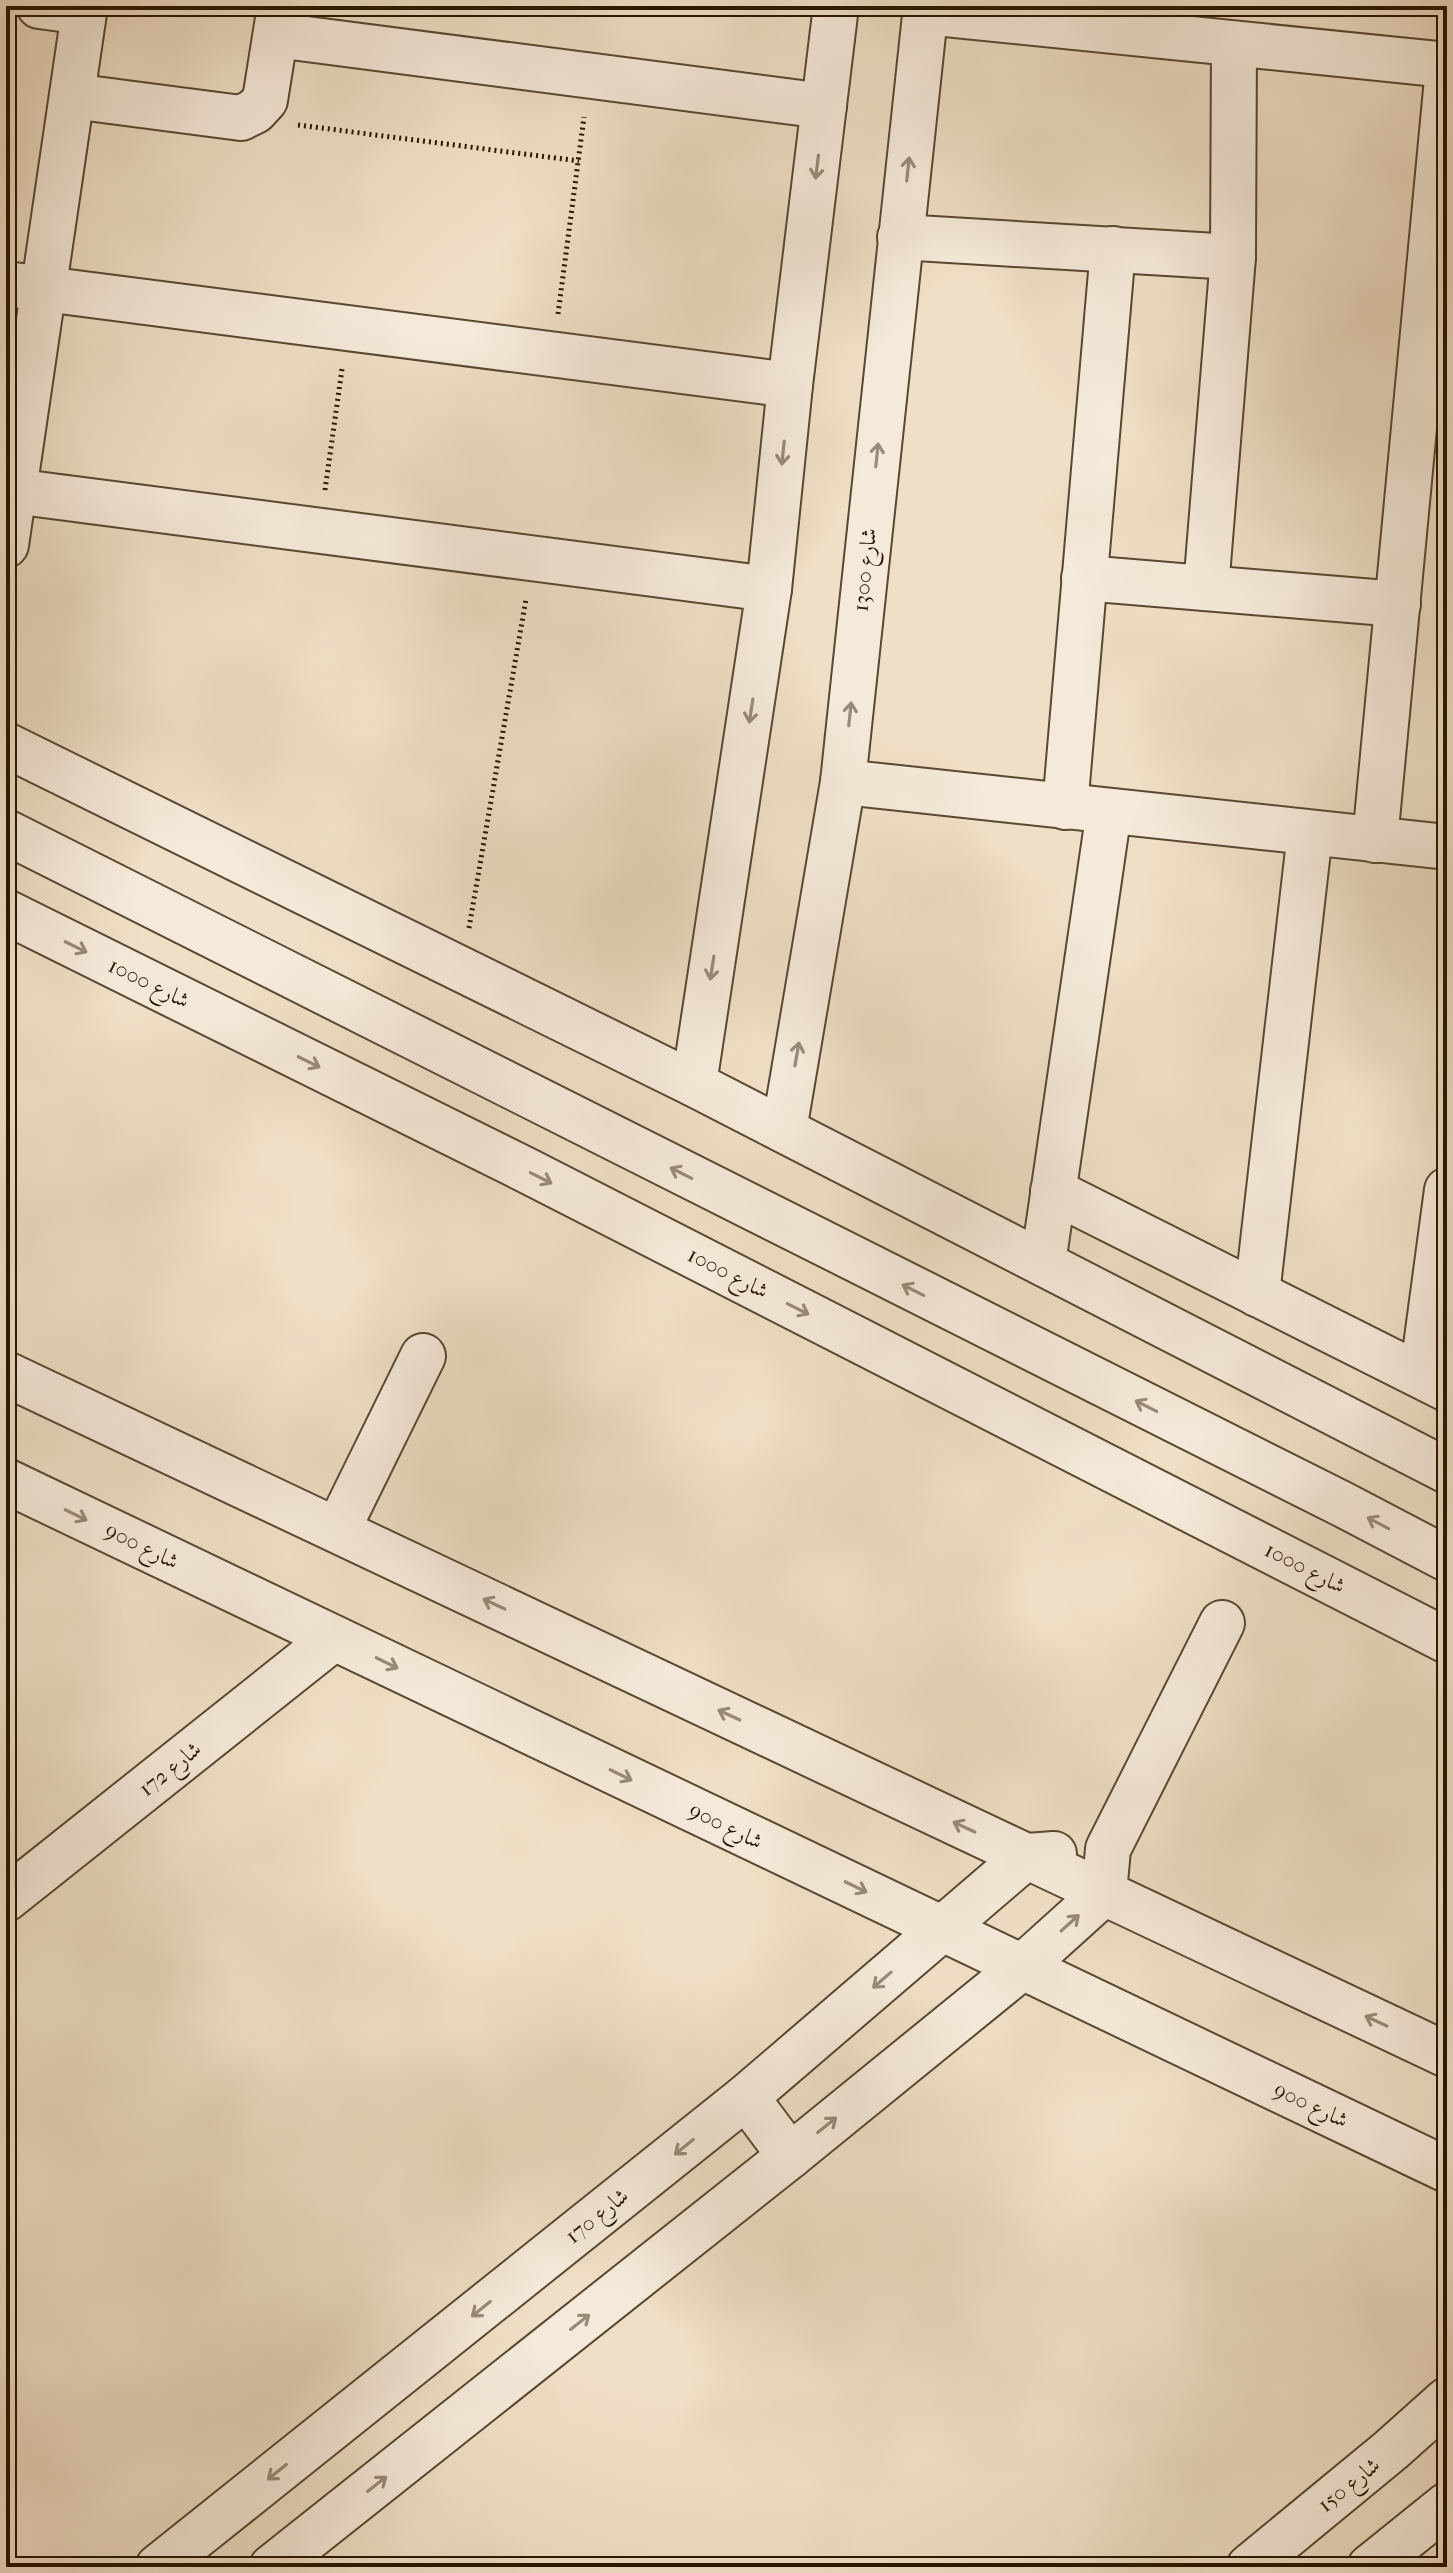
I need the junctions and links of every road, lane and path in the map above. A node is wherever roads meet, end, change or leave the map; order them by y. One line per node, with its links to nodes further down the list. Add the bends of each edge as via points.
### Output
1 (39, 6): 3 (street)
2 (836, 6): 12 (street)
3 (84, 9): 11 (street)
4 (926, 9): 6 (street); 15 (street, شارع 1300, one-way to 4)
5 (278, 20): 9 (street); 13 (street, via 265,100)
6 (1169, 22): 7 (street)
7 (1234, 44): 8 (street); 17 (street)
8 (1447, 65)
9 (590, 76): 12 (street); 14 (path)
10 (1447, 79): 19 (street)
11 (72, 96): 13 (street); 18 (street)
12 (824, 106): 22 (street, one-way to 22)
13 (241, 118): 14 (path)
14 (579, 161): 21 (path)
15 (900, 237): 16 (street); 32 (street, شارع 1300, one-way to 15)
16 (1113, 249): 17 (street); 27 (street)
17 (1233, 257): 28 (street)
18 (25, 286): 20 (street); 23 (street)
19 (1436, 309): 30 (street)
20 (347, 328): 21 (street); 24 (path)
21 (553, 354): 22 (street)
22 (790, 385): 29 (street, one-way to 29)
23 (13, 491): 24 (street); 25 (street)
24 (320, 531): 26 (street)
25 (6, 545)
26 (533, 559): 29 (street); 40 (path)
27 (1084, 578): 28 (street); 33 (street)
28 (1206, 588): 30 (street)
29 (769, 589): 41 (street, one-way to 41)
30 (1398, 604): 37 (street)
31 (6, 745): 40 (street)
32 (843, 782): 33 (street); 42 (street, شارع 1300, one-way to 32)
33 (1065, 807): 34 (street)
34 (1109, 811): 36 (street); 44 (street)
35 (6, 832): 53 (street, one-way to 35)
36 (1310, 833): 37 (street); 46 (street)
37 (1375, 840): 38 (street)
38 (1447, 847)
39 (6, 912): 56 (street, شارع 1000, one-way to 56, via 526,1170)
40 (461, 968): 41 (street)
41 (694, 1084): 42 (street)
42 (784, 1130): 45 (street)
43 (1447, 1190): 49 (street)
44 (1053, 1191): 45 (street); 46 (street)
45 (1043, 1263): 50 (street)
46 (1257, 1294): 49 (street)
47 (423, 1356): 52 (street)
48 (6, 1374): 52 (street)
49 (1434, 1383)
50 (1447, 1471)
51 (6, 1481): 55 (street, شارع 900, one-way to 55)
52 (338, 1529): 58 (street, one-way to 52)
53 (1447, 1559)
54 (1222, 1623): 57 (street)
55 (334, 1638): 60 (street, شارع 172); 61 (street, شارع 900, one-way to 61)
56 (1447, 1641)
57 (1108, 1849): 58 (street); 59 (street)
58 (1027, 1856): 59 (street); 61 (street, شارع 170)
59 (1104, 1893): 62 (street, one-way to 59); 63 (street, one-way to 59)
60 (6, 1899)
61 (942, 1928): 62 (street, شارع 900); 64 (street, شارع 170, one-way to 64)
62 (1021, 1968): 65 (street, one-way to 62); 66 (street, شارع 900)
63 (1447, 2055)
64 (746, 2097): 65 (street); 69 (street, شارع 170, one-way to 69)
65 (790, 2156): 70 (street, one-way to 65)
66 (1447, 2170)
67 (1447, 2400): 71 (street, شارع 150)
68 (1447, 2505): 72 (street)
69 (158, 2567)
70 (272, 2567)
71 (1249, 2567)
72 (1370, 2567)

